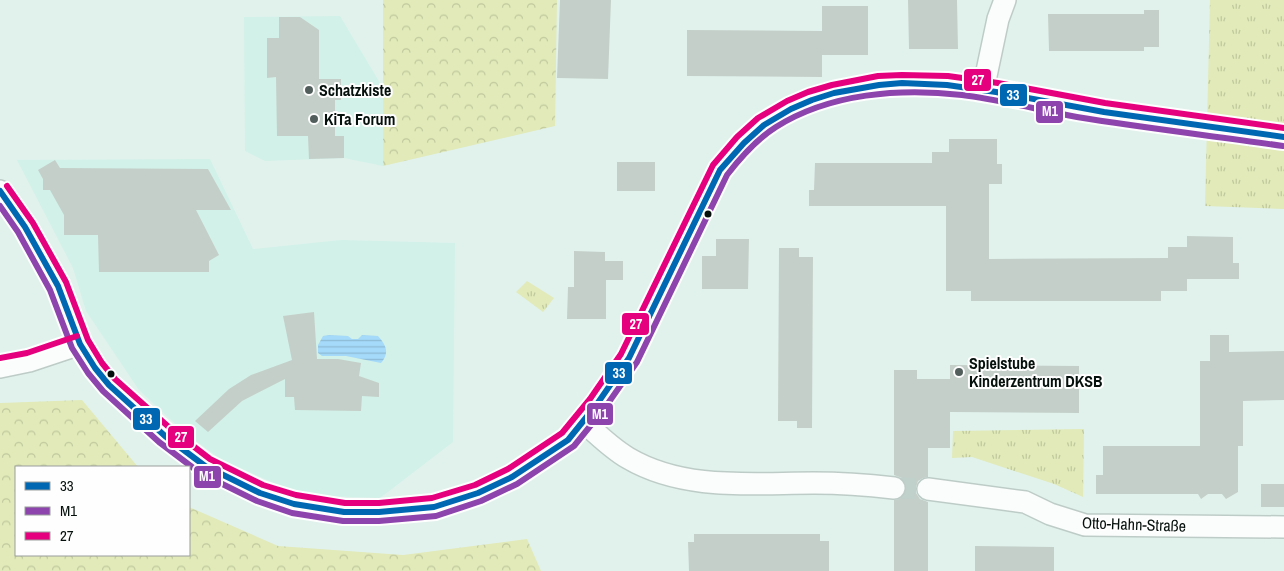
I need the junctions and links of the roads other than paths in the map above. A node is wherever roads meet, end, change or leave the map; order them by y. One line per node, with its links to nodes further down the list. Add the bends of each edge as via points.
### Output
1 (1006, 0): 2 (street, via 998,19)
2 (983, 90): 3 (street); 7 (street, via 913,84 843,91 794,108 750,136 720,170 629,358)
3 (1284, 137)
4 (0, 191): 5 (street, via 30,235 58,286)
5 (80, 344): 6 (street); 7 (street, via 109,385 164,436 205,466 240,484 294,504 344,512 404,510 439,505 478,493 512,478 568,440)
6 (0, 367)
7 (584, 422): 8 (street, via 604,442 628,458 675,476 724,484 816,483)
8 (894, 488)
9 (928, 489): 10 (street, Otto-Hahn-Straße, via 1025,502 1086,525)
10 (1284, 527)

